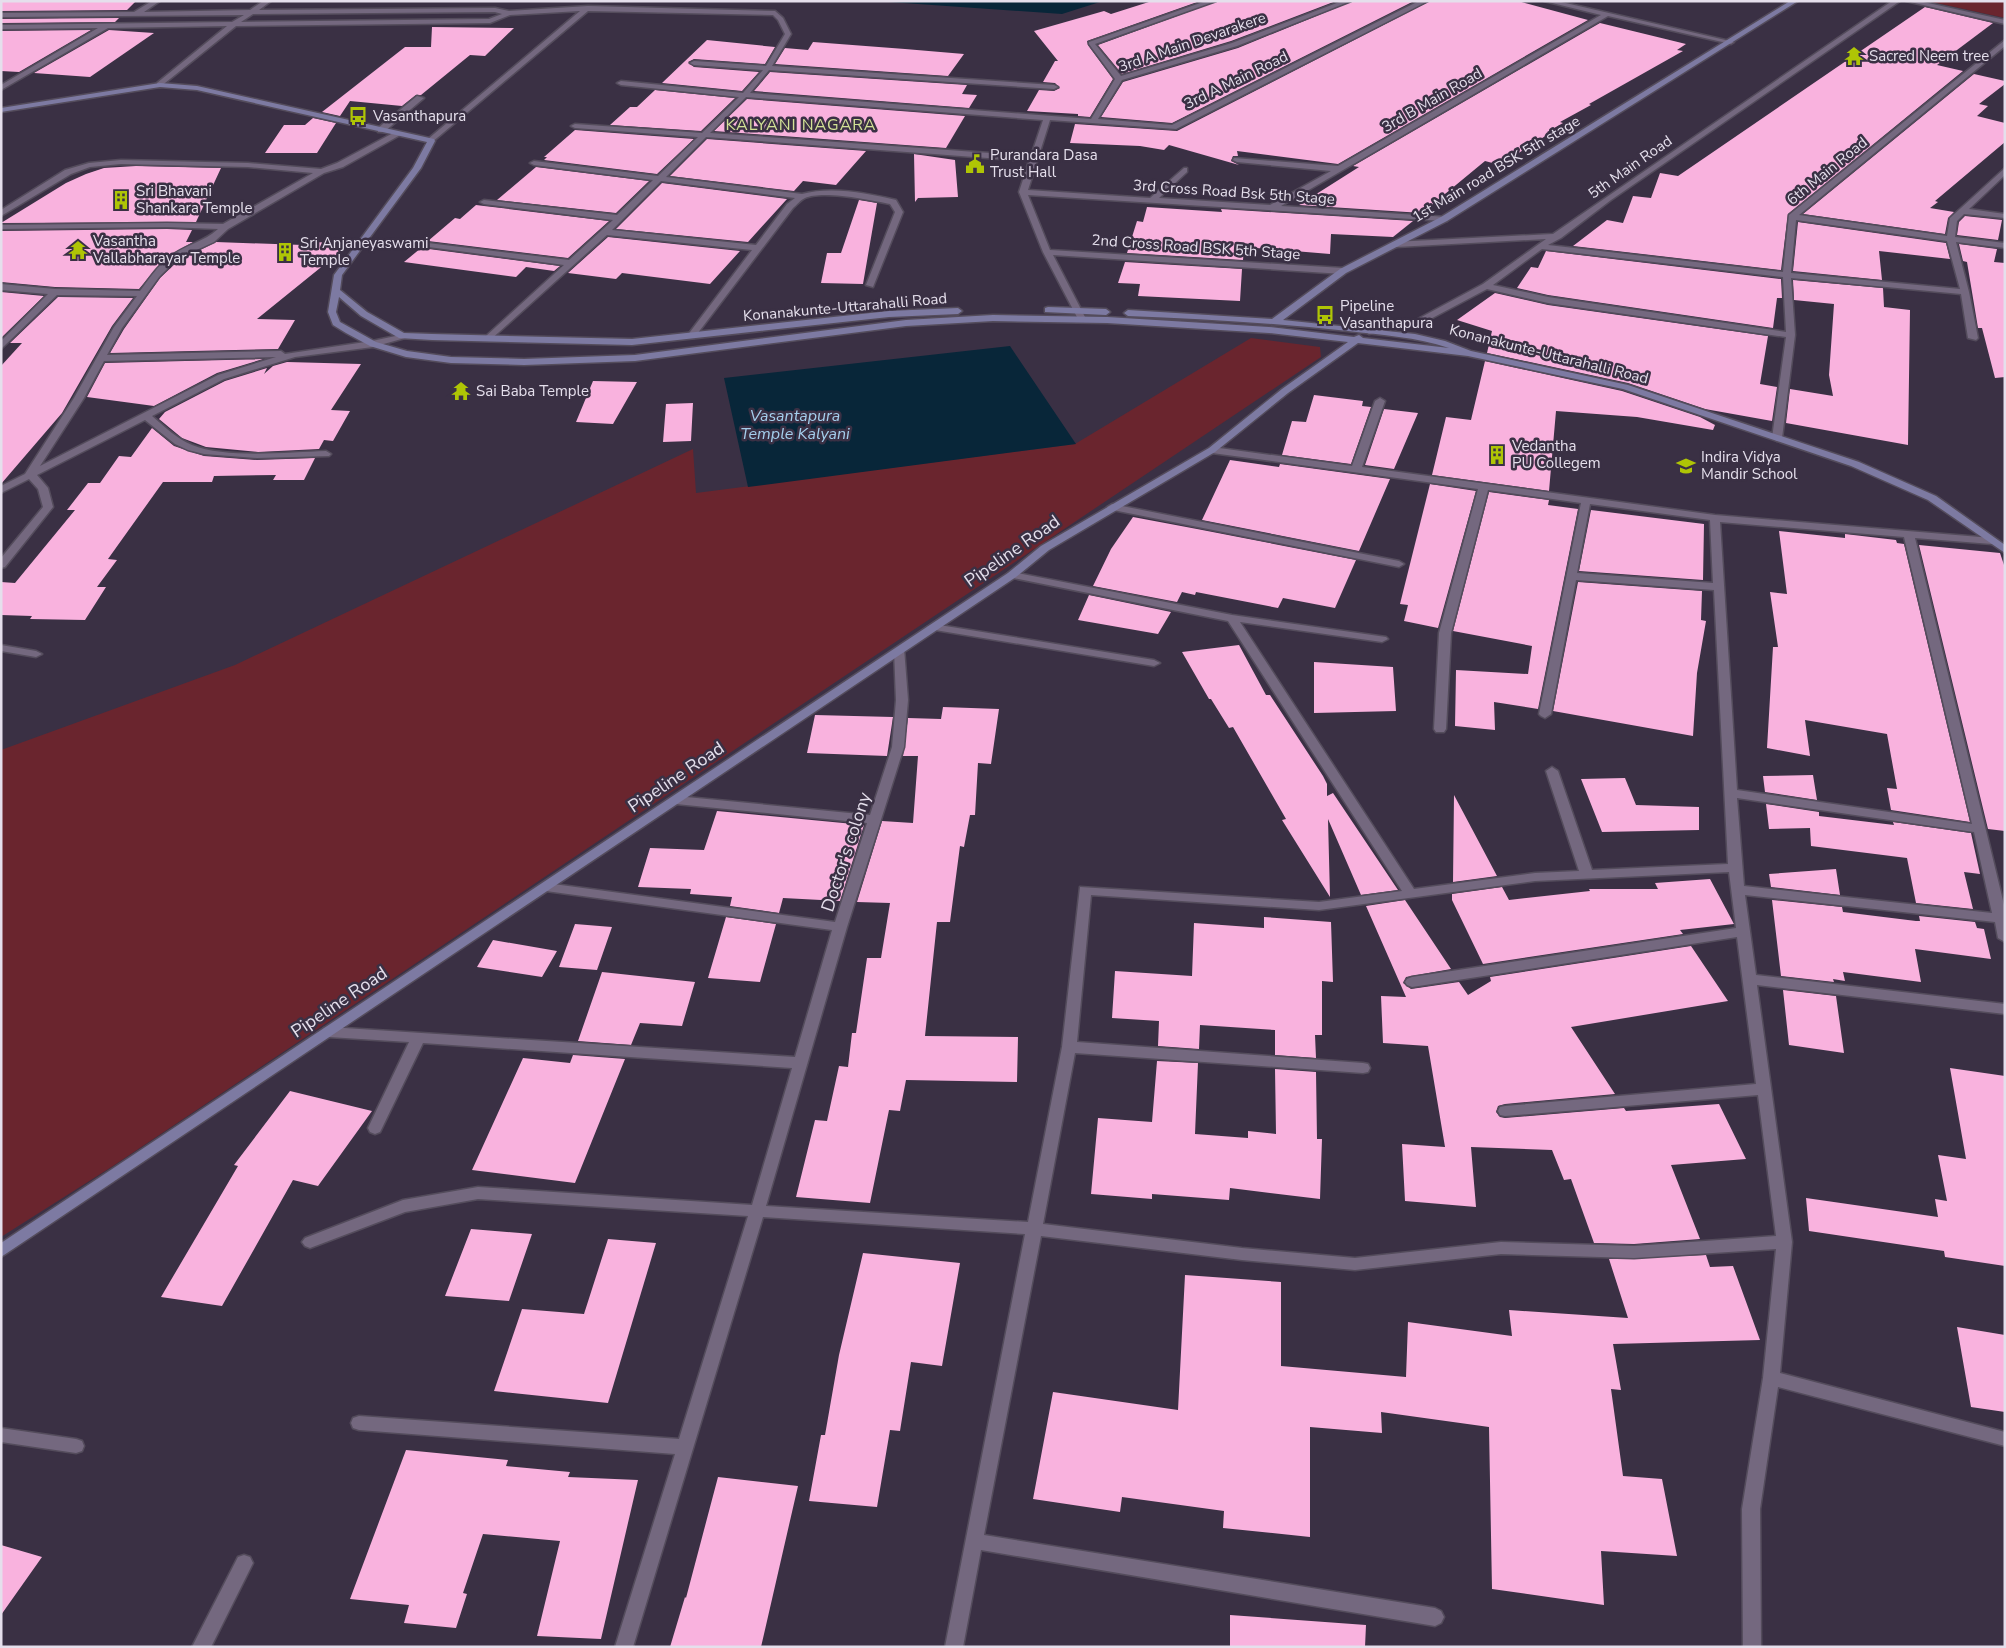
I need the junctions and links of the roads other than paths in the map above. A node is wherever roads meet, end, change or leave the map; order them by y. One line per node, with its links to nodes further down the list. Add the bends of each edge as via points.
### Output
1 (157, 1): 18 (street)
2 (268, 1): 16 (street)
3 (409, 1): 15 (street)
4 (596, 1): 13 (street)
5 (692, 1): 14 (street)
6 (1213, 1): 29 (street, via 1091,43)
7 (1348, 1): 29 (street, 3rd A Main Devarakere, via 1305,19)
8 (1425, 1): 38 (street, 3rd A Main Road, via 1172,127)
9 (1547, 1): 19 (street)
10 (1795, 1): 25 (main road, 1st Main road BSK 5th stage)
11 (1897, 1): 66 (street, 5th Main Road, via 1608,198)
12 (1909, 1): 21 (street)
13 (587, 9): 14 (street); 17 (street); 43 (street)
14 (683, 10): 28 (street, via 775,14 788,34 782,49)
15 (396, 11): 16 (street); 17 (street, via 495,10)
16 (250, 13): 18 (street); 22 (street)
17 (508, 13): 22 (street, via 490,21)
18 (135, 14): 20 (street)
19 (1608, 14): 25 (street); 47 (street, 3rd B Main Road)
20 (1, 15)
21 (2005, 22)
22 (234, 24): 23 (street); 31 (street)
23 (106, 26): 24 (street); 33 (street)
24 (1, 27)
25 (1731, 42): 62 (main road, 1st Main road BSK 5th stage)
26 (2005, 42): 60 (street, 6th Main Road)
27 (694, 63): 28 (street)
28 (766, 69): 32 (street); 34 (street)
29 (1119, 79): 38 (street, 3rd A Main Devarakere)
30 (621, 83): 34 (street, 3rd A Main Road)
31 (160, 86): 36 (main road); 40 (main road, via 197,88)
32 (1054, 87)
33 (1, 88)
34 (745, 95): 37 (street, 3rd A Main Road); 42 (street)
35 (420, 98): 40 (street)
36 (1, 110)
37 (1046, 119): 38 (street, 3rd A Main Road); 44 (street)
38 (1093, 122)
39 (575, 126): 42 (street)
40 (380, 130): 41 (main road)
41 (398, 134): 43 (main road); 50 (street, via 340,165)
42 (704, 135): 44 (street); 51 (street)
43 (431, 142): 80 (main road, via 417,168 338,275)
44 (1035, 159): 52 (street)
45 (1237, 160): 47 (street)
46 (534, 163): 51 (street)
47 (1340, 169): 56 (street, 3rd B Main Road)
48 (1184, 170): 54 (street)
49 (2005, 170): 57 (street)
50 (321, 171): 58 (street, via 248,165 121,162 89,165 68,172); 64 (street)
51 (661, 177): 53 (street); 61 (street)
52 (1023, 192): 54 (street, 3rd Cross Road Bsk 5th Stage); 73 (street)
53 (802, 196): 72 (street, via 790,206); 77 (street, via 866,196 894,202 898,212)
54 (1152, 201): 56 (street, 3rd Cross Road Bsk 5th Stage)
55 (484, 202): 61 (street)
56 (1270, 209): 62 (street, 3rd Cross Road Bsk 5th Stage)
57 (1962, 211): 59 (street); 67 (street, via 1953,220)
58 (1, 214)
59 (2005, 216)
60 (1792, 217): 67 (street); 76 (street, 6th Main Road)
61 (619, 218): 65 (street)
62 (1444, 219): 69 (main road, 1st Main road BSK 5th stage)
63 (1, 226): 64 (street, via 167,224)
64 (225, 227): 83 (street, via 210,240 174,257)
65 (605, 232): 72 (street); 74 (street)
66 (1559, 236): 69 (street); 71 (street, 5th Main Road)
67 (1951, 240): 70 (street); 82 (street)
68 (406, 242): 74 (street)
69 (1396, 244): 75 (main road, 1st Main road BSK 5th stage)
70 (2005, 246)
71 (1543, 247): 76 (street); 78 (street, 5th Main Road)
72 (758, 248): 90 (street)
73 (1048, 252): 75 (street, 2nd Cross Road BSK 5th Stage); 84 (street)
74 (571, 263): 91 (street)
75 (1343, 271): 85 (main road, 1st Main road BSK 5th stage)
76 (1787, 275): 82 (street); 88 (street, 6th Main Road)
77 (870, 285)
78 (1486, 286): 87 (street, 5th Main Road, via 1418,322); 88 (street, via 1548,300)
79 (1, 287): 81 (street)
80 (335, 290): 89 (main road, Konanakunte-Uttarahalli Road, via 364,314); 95 (main road, via 332,312 336,322)
81 (55, 292): 83 (street); 96 (street)
82 (1965, 292): 92 (street)
83 (143, 294): 99 (street)
84 (1081, 315): 85 (main road, Konanakunte-Uttarahalli Road); 86 (main road); 90 (main road, Konanakunte-Uttarahalli Road, via 1035,309 890,314); 100 (main road, via 911,322)
85 (1276, 320): 86 (main road, 1st Main road BSK 5th stage); 87 (main road, Konanakunte-Uttarahalli Road)
86 (1269, 330): 93 (main road)
87 (1369, 331): 93 (main road, Pipeline Road); 97 (main road, Konanakunte-Uttarahalli Road, via 1453,345)
88 (1791, 335): 103 (street, 6th Main Road)
89 (402, 336): 91 (main road, Konanakunte-Uttarahalli Road); 95 (street)
90 (690, 336): 94 (main road, Konanakunte-Uttarahalli Road)
91 (489, 338): 94 (main road, Konanakunte-Uttarahalli Road)
92 (1972, 338)
93 (1358, 339): 97 (main road); 104 (main road, Pipeline Road, via 1285,391)
94 (632, 342): 100 (main road)
95 (373, 344): 98 (street); 100 (main road, via 406,354 450,360 524,362)
96 (1, 346)
97 (1468, 353): 103 (main road, Konanakunte-Uttarahalli Road, via 1625,387)
98 (294, 354): 99 (street); 102 (street, via 221,377)
99 (100, 358): 107 (street, via 79,398)
100 (635, 358)
101 (1380, 401): 106 (street)
102 (147, 416): 105 (street, via 172,438 192,448 219,452); 107 (street)
103 (1777, 438): 114 (main road, Konanakunte-Uttarahalli Road, via 1855,464 1932,498)
104 (1212, 450): 106 (street); 111 (main road, Pipeline Road)
105 (326, 454)
106 (1356, 470): 108 (street)
107 (30, 474): 109 (street); 117 (street, via 43,488 48,507)
108 (1484, 487): 110 (street); 129 (street, via 1445,634)
109 (1, 490)
110 (1586, 501): 112 (street); 119 (street)
111 (1112, 507): 116 (street); 118 (main road, Pipeline Road, via 1045,548)
112 (1715, 518): 113 (street); 120 (street)
113 (1909, 535): 114 (street); 134 (street)
114 (1992, 541): 115 (main road, Konanakunte-Uttarahalli Road)
115 (2005, 550)
116 (1400, 564)
117 (1, 565)
118 (1012, 575): 121 (street); 122 (main road, Pipeline Road)
119 (1572, 576): 120 (street); 128 (street)
120 (1719, 587): 131 (street)
121 (1232, 618): 123 (street); 139 (street)
122 (933, 627): 125 (main road, Pipeline Road); 127 (street)
123 (1382, 639)
124 (1, 648): 126 (street)
125 (900, 650): 132 (main road, Pipeline Road); 133 (street, Doctor's colony, via 902,700 898,747)
126 (36, 654)
127 (1154, 663)
128 (1546, 714)
129 (1440, 729)
130 (1552, 771): 136 (street)
131 (1731, 793): 134 (street); 135 (street)
132 (676, 800): 133 (street); 137 (main road, Pipeline Road)
133 (874, 820): 141 (street, Doctor's colony)
134 (1979, 829): 140 (street)
135 (1735, 868): 136 (street); 138 (street)
136 (1587, 875): 139 (street, via 1535,877)
137 (546, 887): 141 (street); 147 (main road, Pipeline Road)
138 (1738, 890): 140 (street); 142 (street)
139 (1409, 892): 149 (street, via 1319,906 1085,890)
140 (2000, 918): 143 (street)
141 (840, 927): 150 (street, Doctor's colony)
142 (1743, 932): 144 (street); 145 (street)
143 (2005, 938)
144 (1749, 979): 146 (street); 152 (street)
145 (1412, 982)
146 (2005, 1009)
147 (329, 1032): 148 (street); 159 (main road, Pipeline Road)
148 (419, 1038): 150 (street); 154 (street)
149 (1069, 1048): 151 (street); 156 (street)
150 (800, 1062): 155 (street, Doctor's colony)
151 (1363, 1068)
152 (1764, 1089): 153 (street); 158 (street)
153 (1506, 1111)
154 (375, 1128)
155 (757, 1212): 156 (street); 157 (street, via 478,1193 403,1206); 165 (street, Doctor's colony)
156 (1035, 1229): 158 (street, via 1356,1264 1501,1248 1634,1252); 166 (street)
157 (310, 1242)
158 (1784, 1242): 160 (street)
159 (1, 1251)
160 (1771, 1378): 163 (street); 172 (street, via 1751,1509)
161 (359, 1423): 165 (street)
162 (1, 1435): 164 (street)
163 (2005, 1439)
164 (76, 1446)
165 (685, 1447): 170 (street, Doctor's colony)
166 (974, 1541): 168 (street); 171 (street)
167 (244, 1562): 169 (street)
168 (1435, 1616)
169 (201, 1647)
170 (624, 1647)
171 (954, 1647)
172 (1752, 1647)

